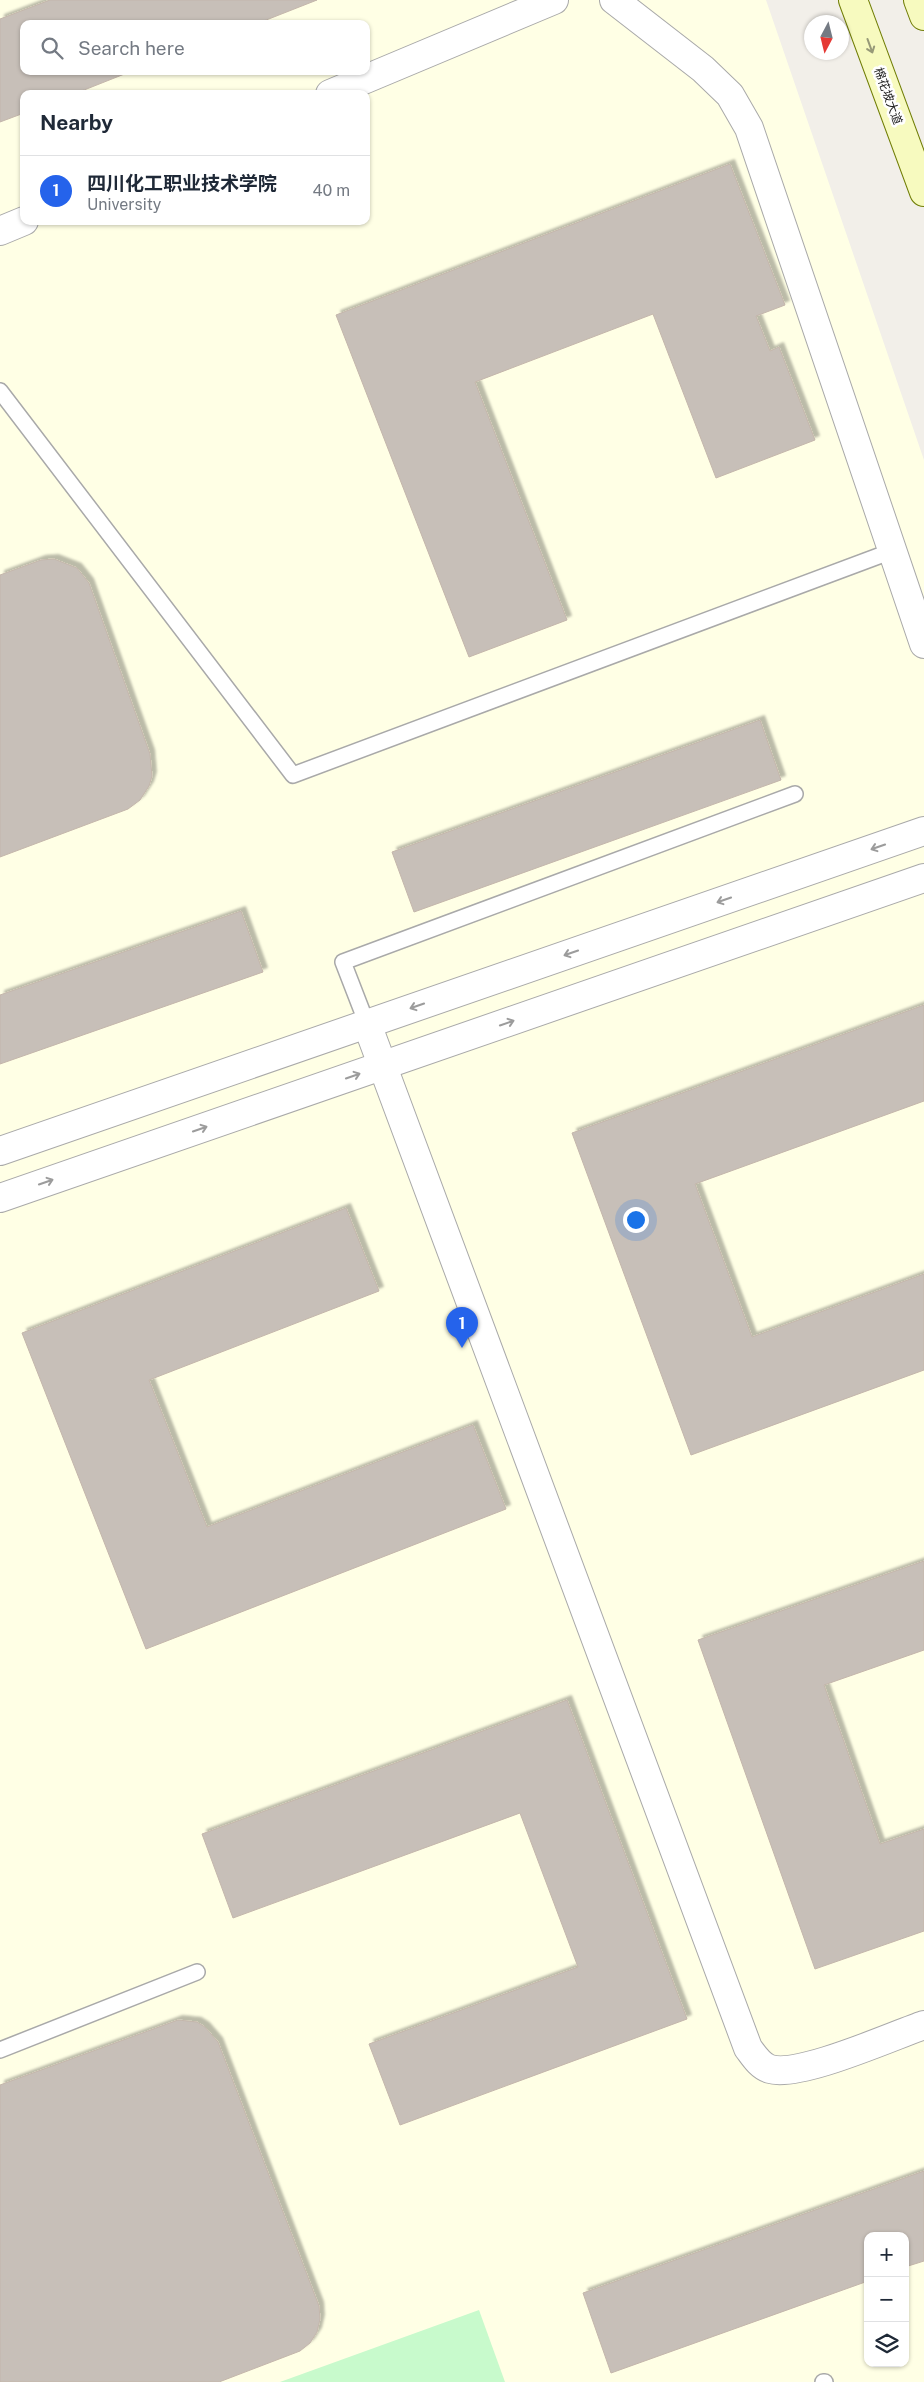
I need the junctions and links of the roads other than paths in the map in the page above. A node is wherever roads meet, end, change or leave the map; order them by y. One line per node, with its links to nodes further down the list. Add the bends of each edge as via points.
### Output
1 (554, 0): 6 (street)
2 (614, 0): 11 (street, via 703,69 730,96 749,128)
3 (852, 0): 7 (main road, 棉花坡大道, one-way to 7)
4 (918, 0): 5 (main road)
5 (924, 16)
6 (340, 90)
7 (924, 192)
8 (20, 223): 9 (street)
9 (0, 232)
10 (0, 391): 11 (lane, via 294,775)
11 (892, 551): 12 (street)
12 (924, 644)
13 (795, 794): 16 (lane, via 344,962)
14 (924, 831): 16 (street, one-way to 16)
15 (924, 878): 17 (street, one-way to 15)
16 (367, 1024): 17 (street); 18 (street)
17 (382, 1066): 19 (street, one-way to 17); 21 (street, via 748,2048 768,2068 791,2070)
18 (0, 1151)
19 (0, 1198)
20 (197, 1972): 22 (lane)
21 (924, 2024)
22 (0, 2050)

